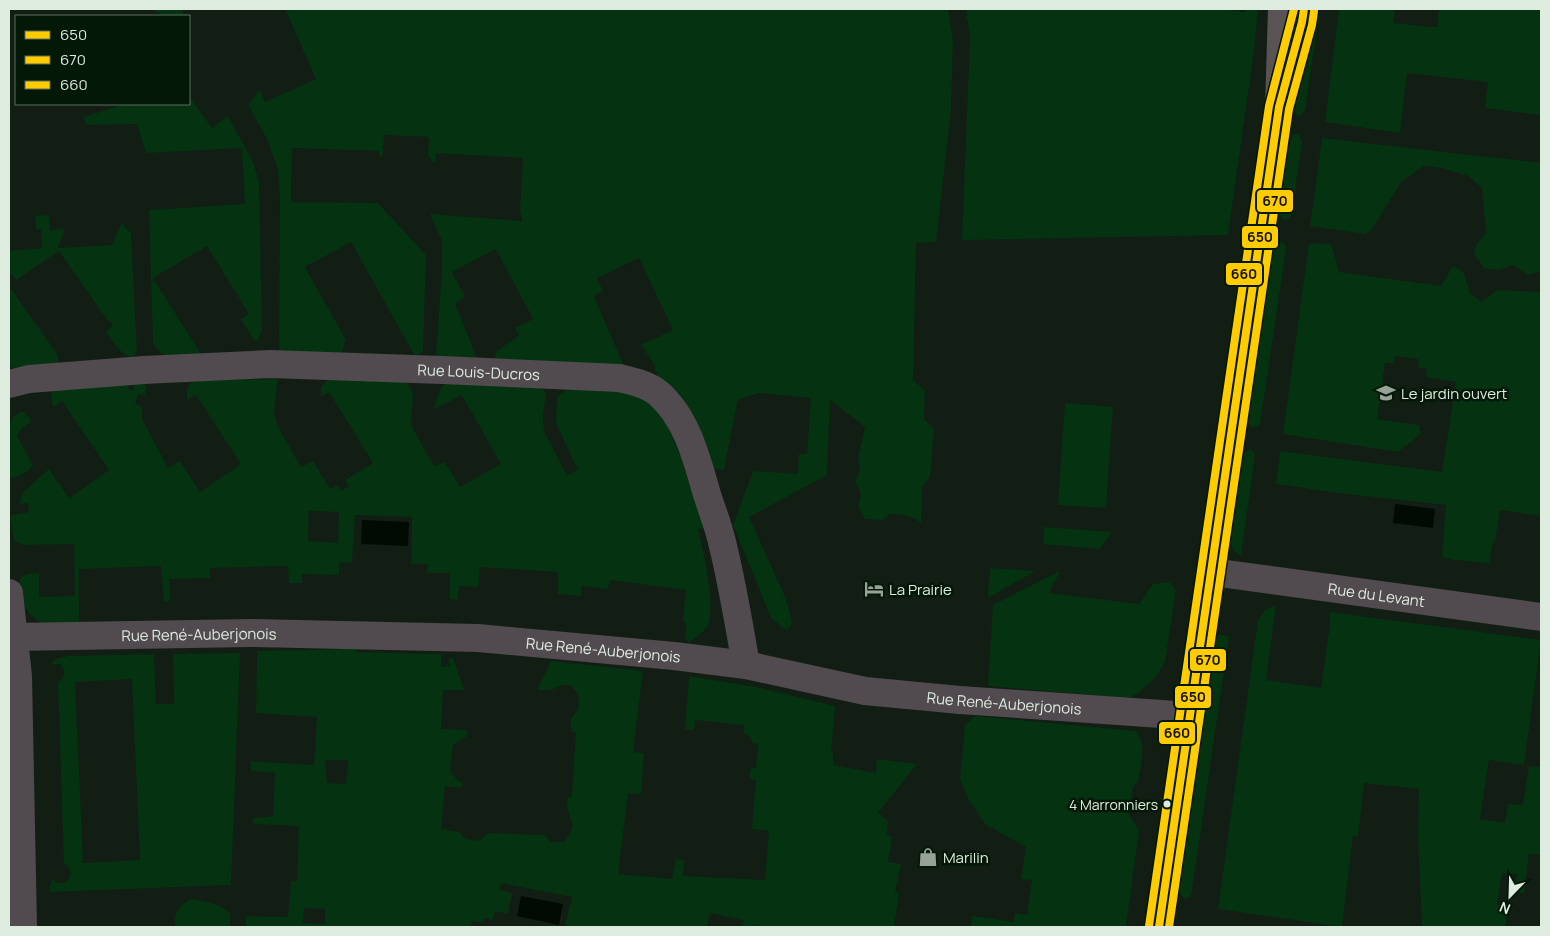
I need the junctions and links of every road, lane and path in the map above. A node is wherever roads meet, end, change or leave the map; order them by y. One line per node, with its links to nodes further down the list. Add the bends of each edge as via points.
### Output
1 (1282, 9): 3 (main road)
2 (1304, 9): 3 (main road)
3 (1279, 107): 5 (main road)
4 (9, 384): 9 (street, Rue Louis-Ducros, via 29,379 144,370 270,364 619,378 640,383 669,405 682,423 696,458 722,542)
5 (1212, 572): 7 (street, Rue du Levant); 10 (main road)
6 (9, 594): 8 (street)
7 (1541, 617)
8 (13, 637): 9 (street, Rue René-Auberjonois, via 251,633 478,638); 11 (street, via 18,676)
9 (746, 665): 10 (street, Rue René-Auberjonois, via 866,691)
10 (1190, 716): 12 (main road)
11 (23, 927)
12 (1158, 927)

